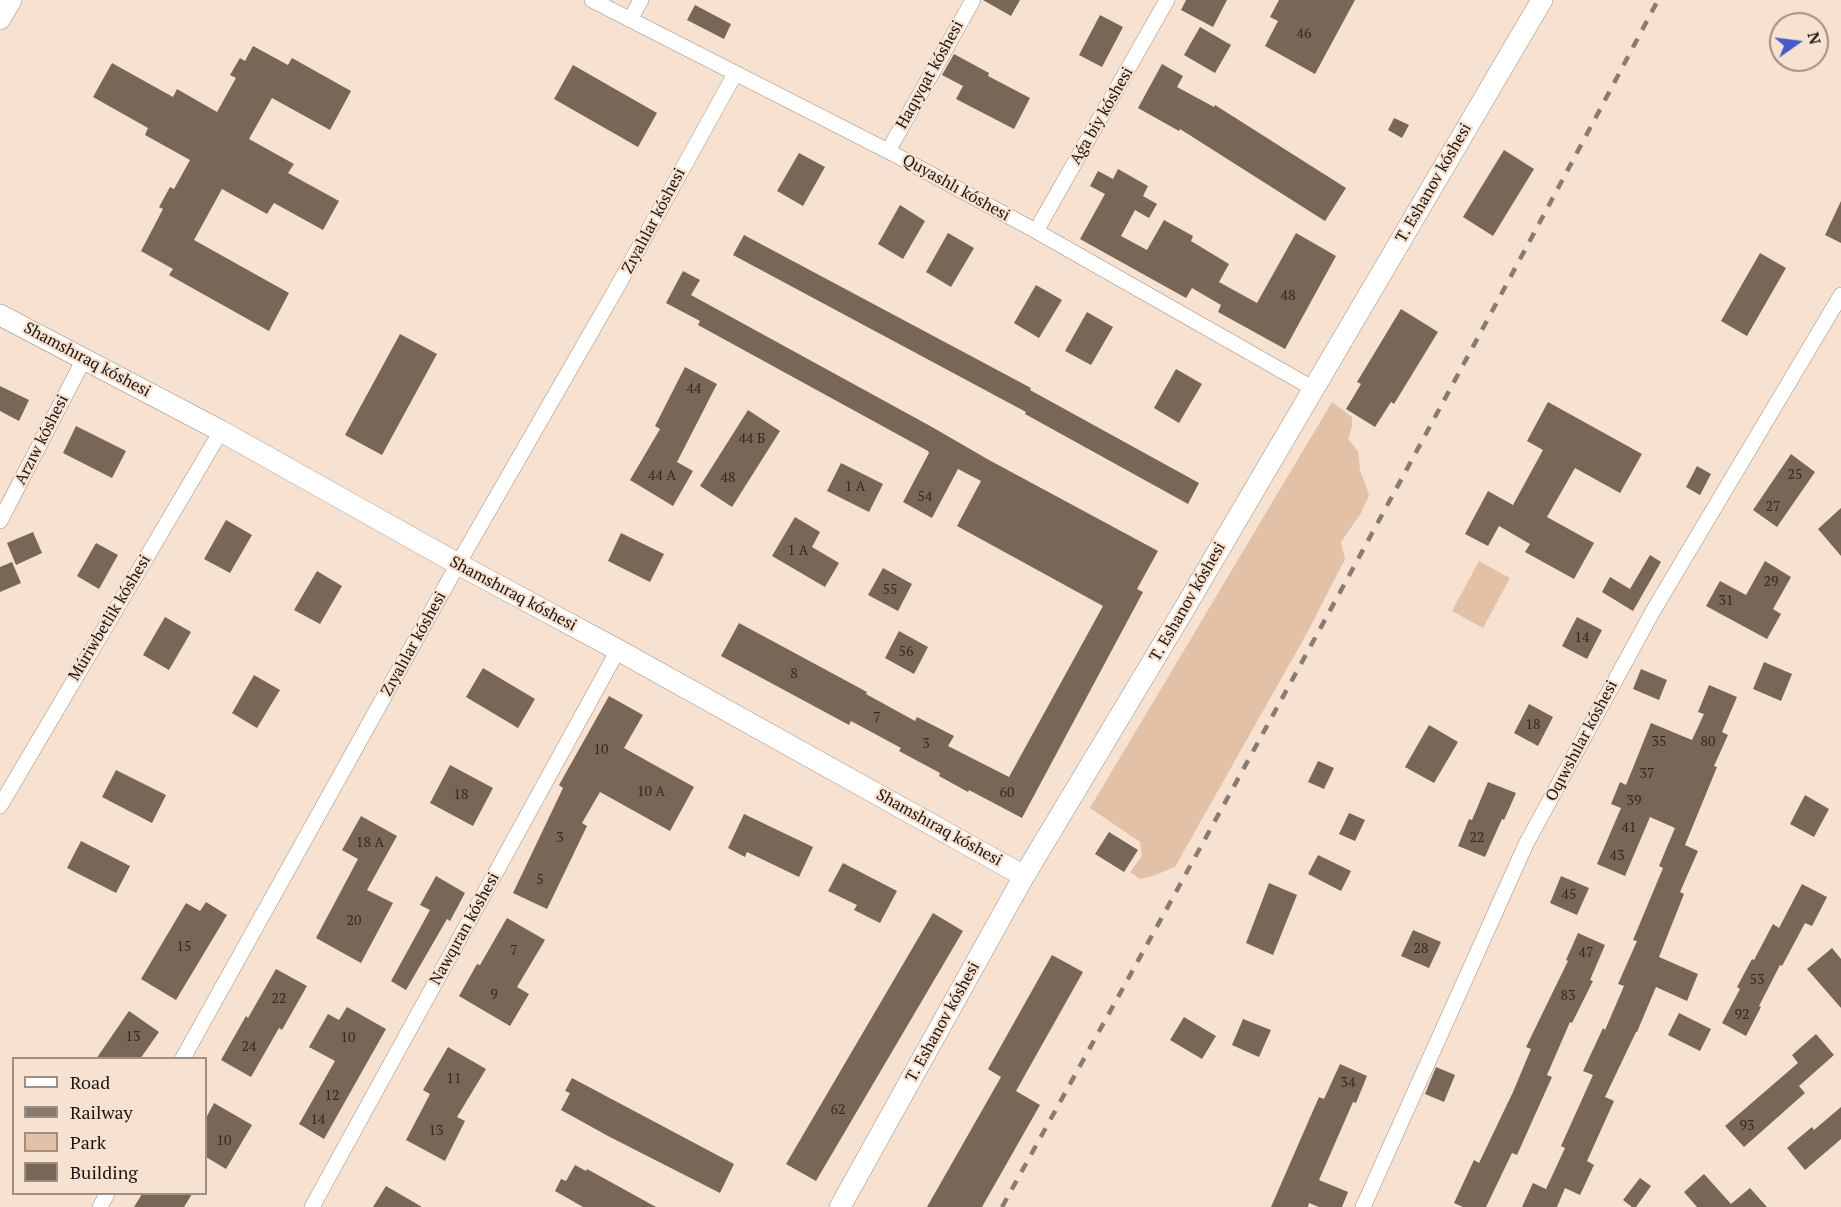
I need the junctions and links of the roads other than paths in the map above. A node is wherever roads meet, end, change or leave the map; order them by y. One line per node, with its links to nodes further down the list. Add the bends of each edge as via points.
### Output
1 (11, 0): 7 (main road)
2 (592, 0): 8 (street, Quyashlı kóshesi)
3 (641, 0): 8 (street)
4 (973, 0): 10 (street, Haqıyqat kóshesi)
5 (1167, 0): 11 (street, Aǵa biy kóshesi)
6 (1542, 0): 15 (main road, T. Eshanov kóshesi)
7 (0, 19)
8 (630, 20): 9 (street, Quyashlı kóshesi)
9 (735, 74): 10 (street, Quyashlı kóshesi); 18 (street, Zıyalılar kóshesi)
10 (888, 151): 11 (street, Quyashlı kóshesi)
11 (1036, 231): 15 (street, Quyashlı kóshesi)
12 (1841, 295): 25 (street, Oqıwshılar kóshesi, via 1653,611 1526,844)
13 (0, 315): 14 (main road, Shamshıraq kóshesi)
14 (84, 359): 16 (main road, Shamshıraq kóshesi); 17 (street, Arzıw kóshesi)
15 (1314, 389): 21 (main road, T. Eshanov kóshesi)
16 (221, 431): 18 (main road, Shamshıraq kóshesi); 20 (street, Múriwbetlik kóshesi)
17 (0, 521)
18 (458, 564): 19 (main road, Shamshıraq kóshesi); 22 (street, Zıyalılar kóshesi)
19 (618, 650): 21 (main road, Shamshıraq kóshesi); 23 (street, Nawqıran kóshesi)
20 (0, 806)
21 (1024, 876): 24 (main road, T. Eshanov kóshesi)
22 (184, 1057)
23 (312, 1207)
24 (840, 1207)
25 (1363, 1207)

